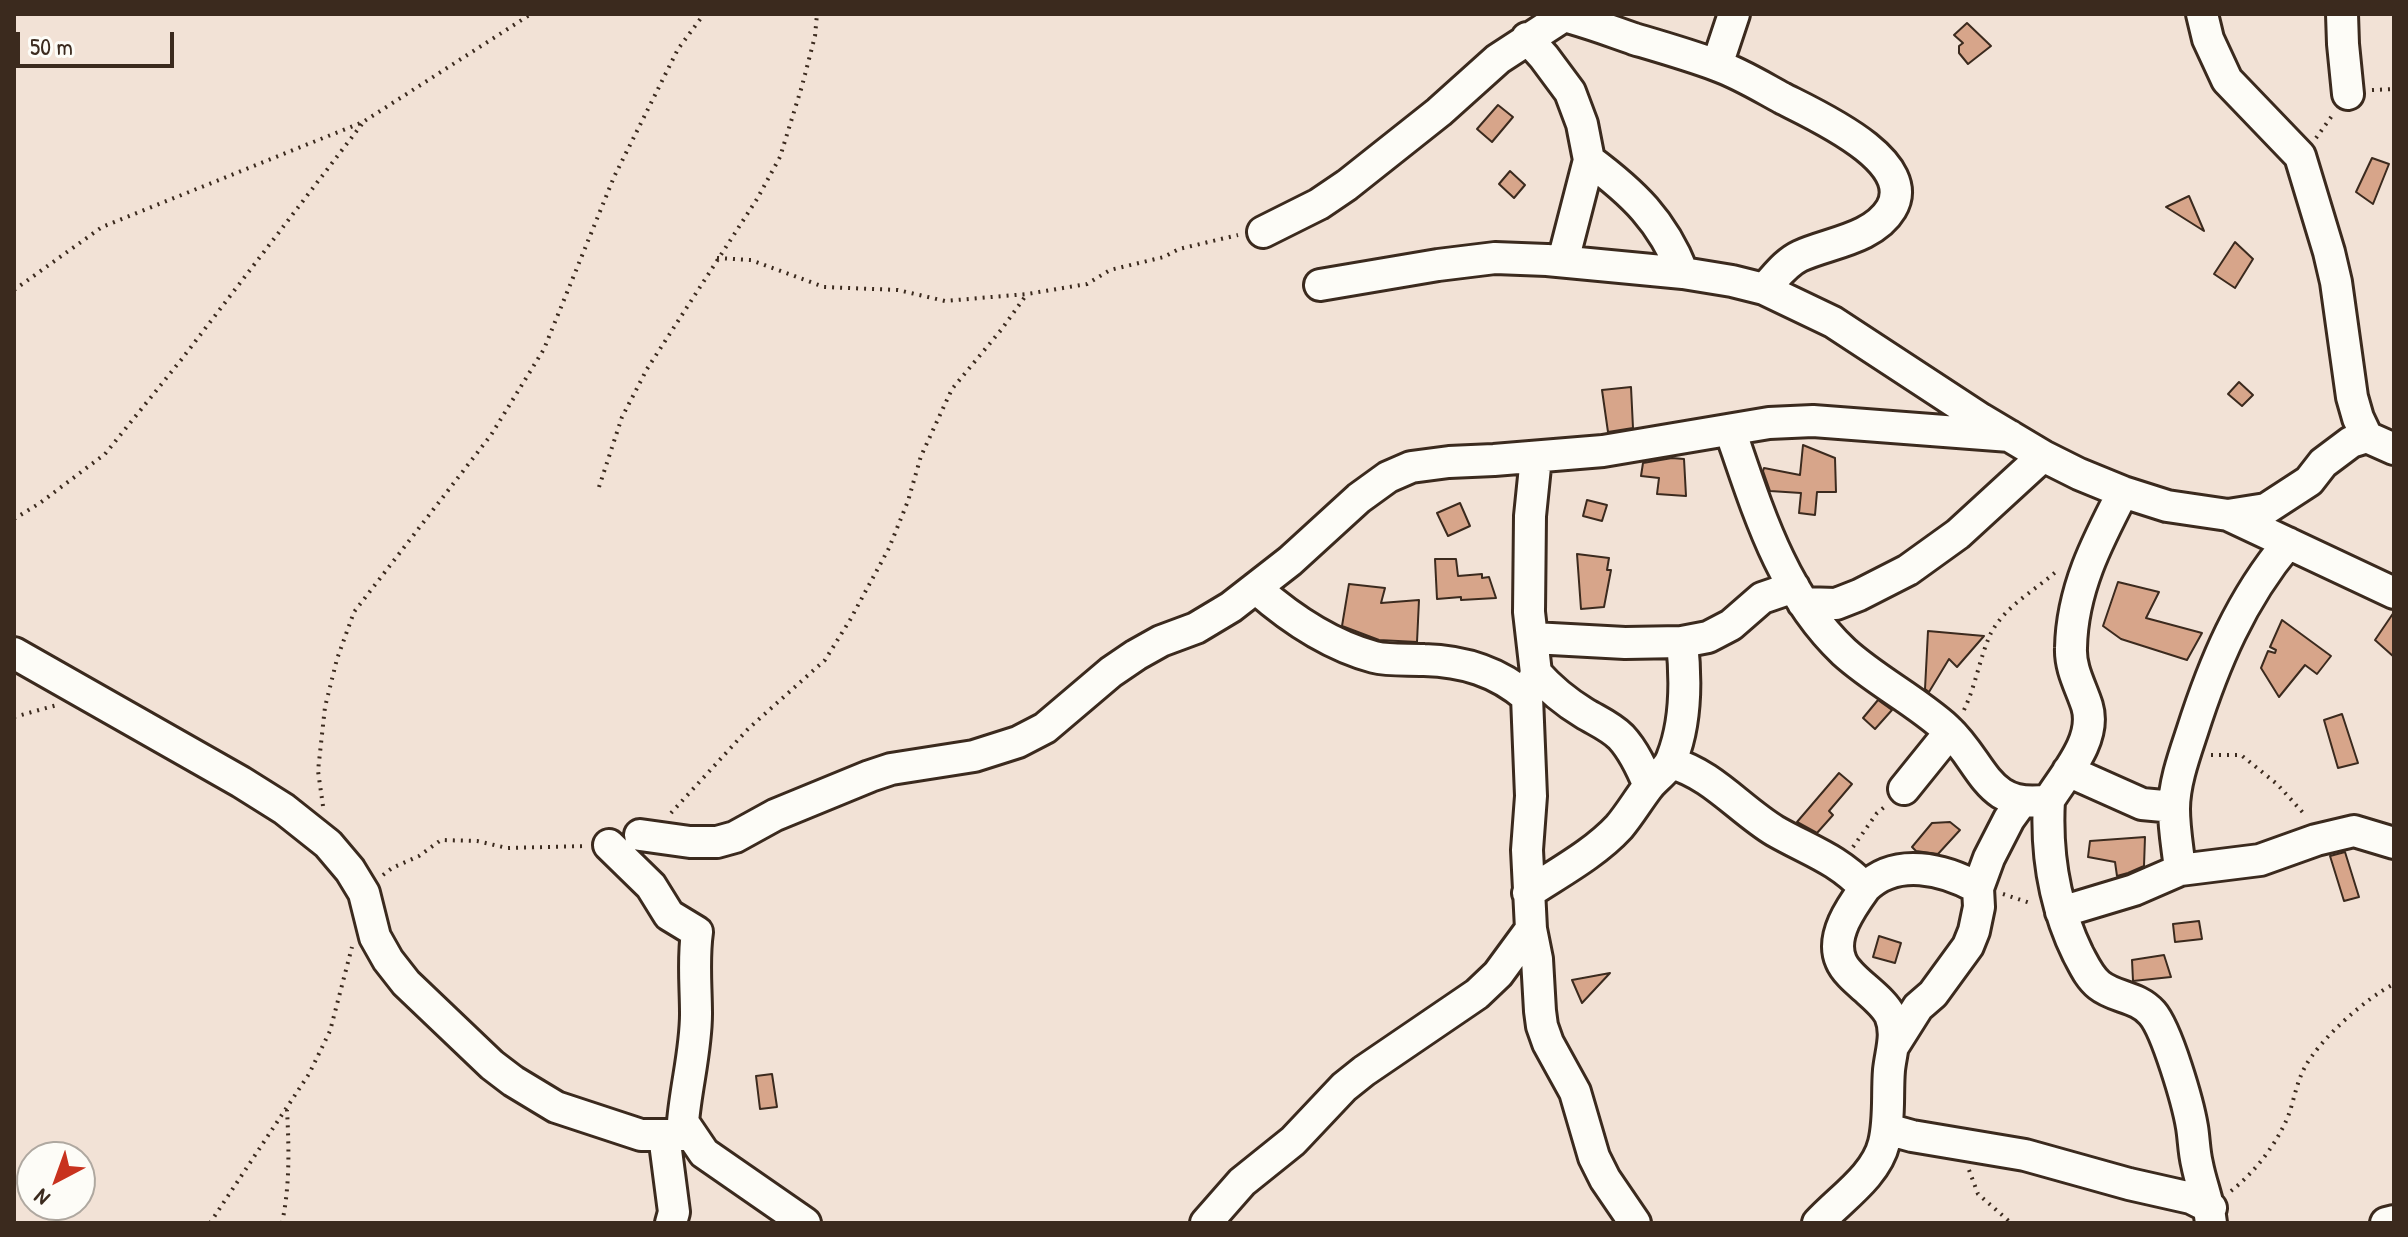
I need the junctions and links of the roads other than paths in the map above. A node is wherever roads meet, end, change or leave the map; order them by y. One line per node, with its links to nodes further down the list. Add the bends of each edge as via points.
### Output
1 (1734, 14): 6 (street)
2 (2202, 14): 16 (street, via 2227,80 2300,156 2336,282 2358,418)
3 (2342, 14): 7 (street)
4 (1564, 15): 5 (street); 6 (street)
5 (1527, 38): 8 (street, via 1570,92); 9 (street, via 1347,185)
6 (1717, 65): 13 (street, via 1860,143 1891,174 1895,191 1892,207 1880,223 1838,245 1799,257)
7 (2348, 94)
8 (1589, 160): 10 (street); 11 (street, via 1650,214)
9 (1263, 232)
10 (1563, 261): 11 (street); 12 (street, via 1495,258)
11 (1683, 273): 13 (street)
12 (1320, 285)
13 (1764, 289): 15 (street, via 1833,322)
14 (1730, 430): 15 (street, via 1813,421); 18 (street); 24 (street)
15 (2010, 436): 17 (street)
16 (2387, 445): 20 (street, via 2351,442 2309,481 2266,509)
17 (2043, 456): 19 (street); 24 (street, via 1958,534 1908,570 1836,604)
18 (1536, 457): 22 (street, via 1428,464 1388,477); 25 (street, via 1530,516)
19 (2123, 492): 20 (street, via 2167,506); 31 (street, via 2095,546 2077,600 2073,670 2090,728)
20 (2228, 515): 21 (street)
21 (2288, 543): 23 (street); 35 (street, via 2230,631 2185,753)
22 (1257, 589): 28 (street, via 1292,619 1348,648 1377,657 1477,667); 36 (street, via 1196,628 1136,655 1045,728 1018,742 974,756 891,769 717,842)
23 (2394, 593)
24 (1798, 595): 26 (street, via 1762,598 1721,631); 29 (street, via 1830,638 1858,664)
25 (1533, 638): 26 (street); 28 (street)
26 (1682, 642): 30 (street, via 1685,672 1678,744)
27 (14, 653): 47 (street, via 241,782 328,844 350,870 388,960 406,983 513,1081 580,1116 641,1135)
28 (1531, 685): 32 (street, via 1553,692 1620,736); 42 (street)
29 (1950, 732): 33 (street); 34 (street, via 1987,782 2008,797)
30 (1671, 763): 32 (street); 40 (street, via 1694,772 1777,832 1838,863)
31 (2068, 771): 34 (street); 35 (street, via 2142,804)
32 (1649, 786): 42 (street, via 1600,844)
33 (1904, 789)
34 (2036, 800): 41 (street, via 2009,819); 43 (street, via 2048,821)
35 (2174, 807): 39 (street)
36 (640, 835)
37 (2394, 843): 39 (street, via 2354,831 2260,860)
38 (609, 845): 47 (street, via 651,886 669,915 697,932 694,1048)
39 (2180, 870): 43 (street)
40 (1865, 888): 41 (street, via 1887,872 1912,869 1946,874); 45 (street, via 1845,920 1840,961 1888,1011)
41 (1978, 888): 45 (street, via 1979,907 1968,946)
42 (1528, 893): 44 (street)
43 (2061, 912): 48 (street, via 2095,982 2137,1000 2164,1032)
44 (1531, 929): 52 (street, via 1477,994 1344,1087); 53 (street, via 1548,1043 1575,1092 1594,1157)
45 (1894, 1045): 46 (street)
46 (1887, 1129): 48 (street, via 2025,1155 2191,1198); 54 (street, via 1875,1163)
47 (677, 1135): 50 (street); 51 (street)
48 (2211, 1215)
49 (2394, 1221): 55 (street)
50 (671, 1223)
51 (805, 1223)
52 (1206, 1223)
53 (1635, 1223)
54 (1818, 1223)
55 (2386, 1223)

